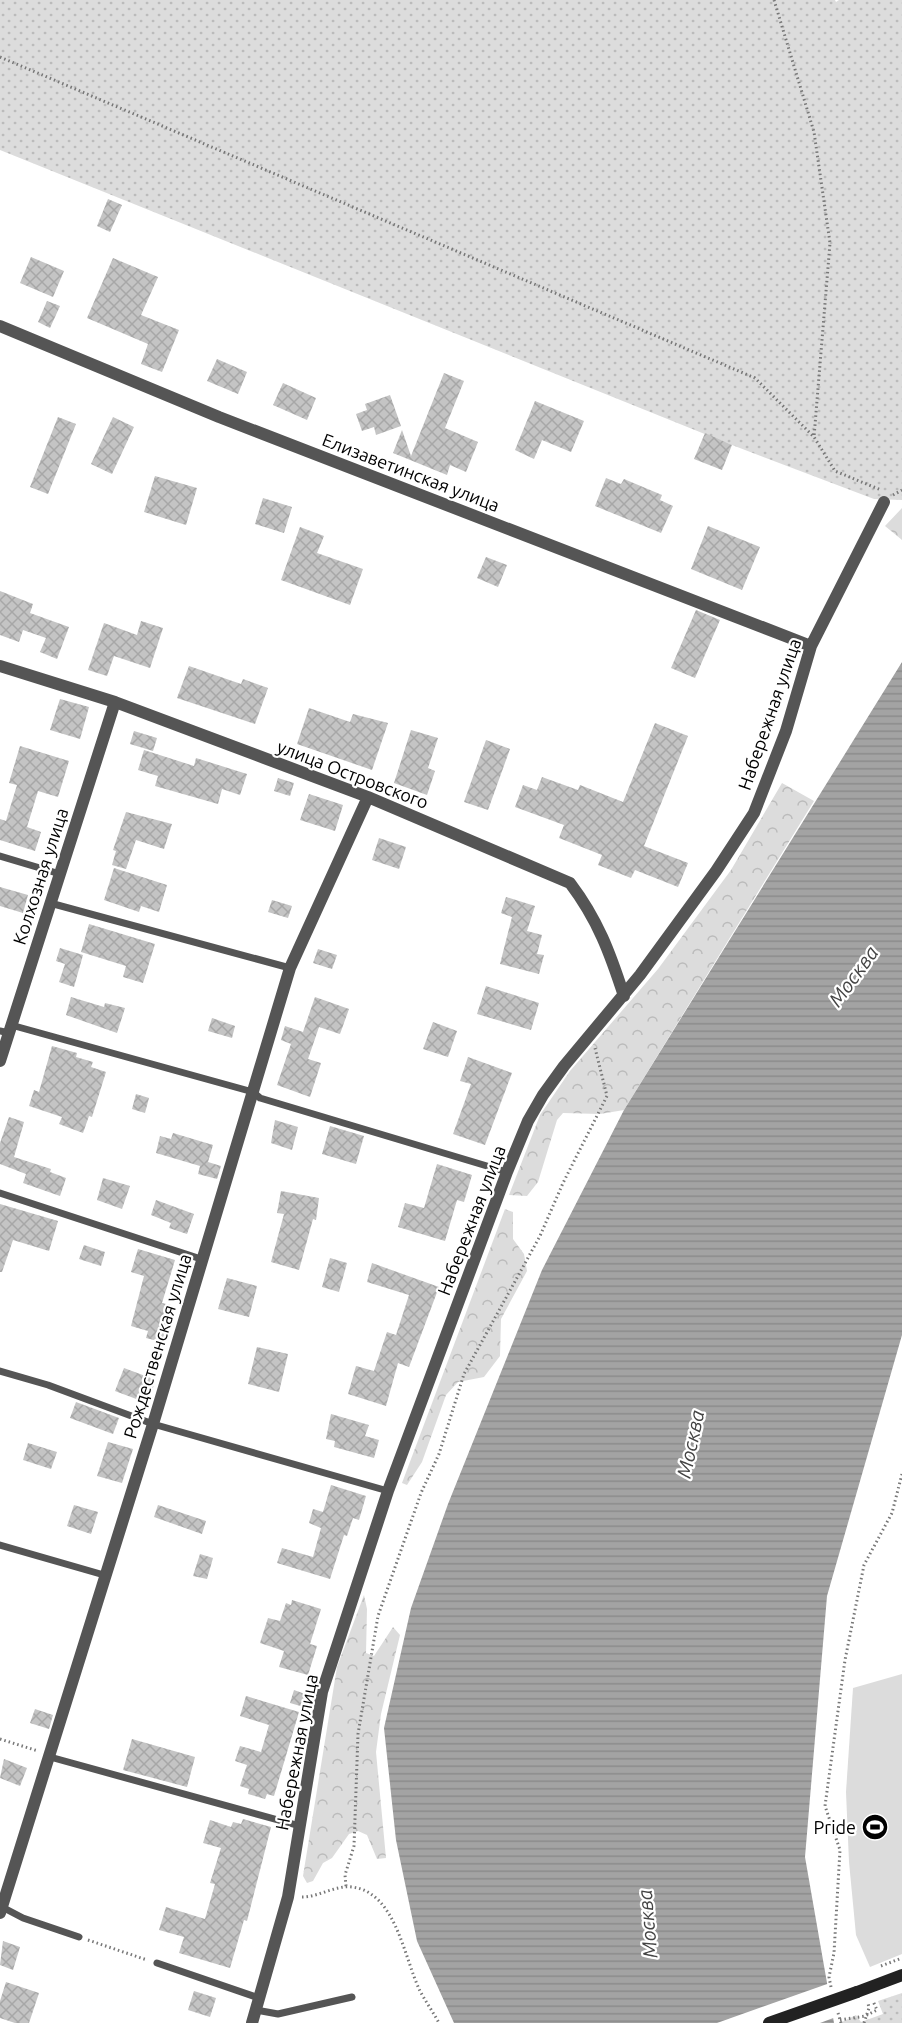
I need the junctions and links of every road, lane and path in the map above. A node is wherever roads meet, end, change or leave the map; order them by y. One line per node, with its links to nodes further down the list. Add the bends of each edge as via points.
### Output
1 (774, 0): 4 (path, via 814,132 830,243)
2 (0, 57): 4 (path, via 754,378)
3 (0, 326): 6 (street, Елизаветинская улица, via 219,417)
4 (814, 437): 5 (path, via 835,471 882,490)
5 (884, 502): 6 (street, Набережная улица)
6 (811, 646): 14 (street, Набережная улица, via 786,731 754,813)
7 (0, 666): 8 (street, улица Островского)
8 (115, 702): 9 (street, улица Островского); 11 (street, Колхозная улица)
9 (368, 797): 13 (street, Рождественская улица); 14 (street, улица Островского, via 570,884 606,940)
10 (0, 856): 11 (lane)
11 (60, 874): 12 (street, Колхозная улица)
12 (51, 903): 13 (lane); 15 (street, Колхозная улица)
13 (290, 968): 18 (street, Рождественская улица)
14 (624, 996): 16 (street, Набережная улица)
15 (7, 1030): 17 (street, Колхозная улица); 18 (lane)
16 (591, 1035): 19 (street, Набережная улица, via 543,1095); 31 (path, via 607,1096 540,1236 464,1374 439,1454 421,1493 378,1616 358,1734 354,1846 345,1875)
17 (0, 1061)
18 (253, 1092): 19 (lane, via 260,1098); 21 (street, Рождественская улица)
19 (507, 1172): 25 (street, Набережная улица)
20 (0, 1193): 21 (lane)
21 (201, 1259): 23 (street, Рождественская улица)
22 (0, 1371): 23 (lane)
23 (153, 1424): 25 (lane); 27 (street, Рождественская улица)
24 (902, 1474): 35 (path, via 892,1513 864,1564 845,1660 825,1806 840,1850)
25 (388, 1491): 30 (street, Набережная улица, via 322,1692)
26 (0, 1545): 27 (lane)
27 (104, 1575): 29 (street, Рождественская улица)
28 (0, 1738): 29 (path)
29 (50, 1757): 30 (lane); 33 (street, Рождественская улица)
30 (300, 1826): 32 (street, Набережная улица)
31 (346, 1886): 32 (path, via 310,1897); 45 (path, via 379,1899 385,1906 419,1989)
32 (288, 1897): 41 (street, Набережная улица)
33 (1, 1910): 34 (lane)
34 (79, 1937): 36 (path)
35 (834, 1953)
36 (158, 1963): 41 (lane)
37 (902, 1975): 46 (main road, bridge)
38 (352, 1997): 41 (lane, via 278,2014)
39 (873, 2001): 42 (path, via 877,2010)
40 (867, 2003): 42 (path)
41 (258, 2004): 44 (street, Набережная улица)
42 (865, 2016): 43 (path); 47 (path)
43 (840, 2020)
44 (252, 2023)
45 (439, 2023)
46 (770, 2023)
47 (864, 2023)

